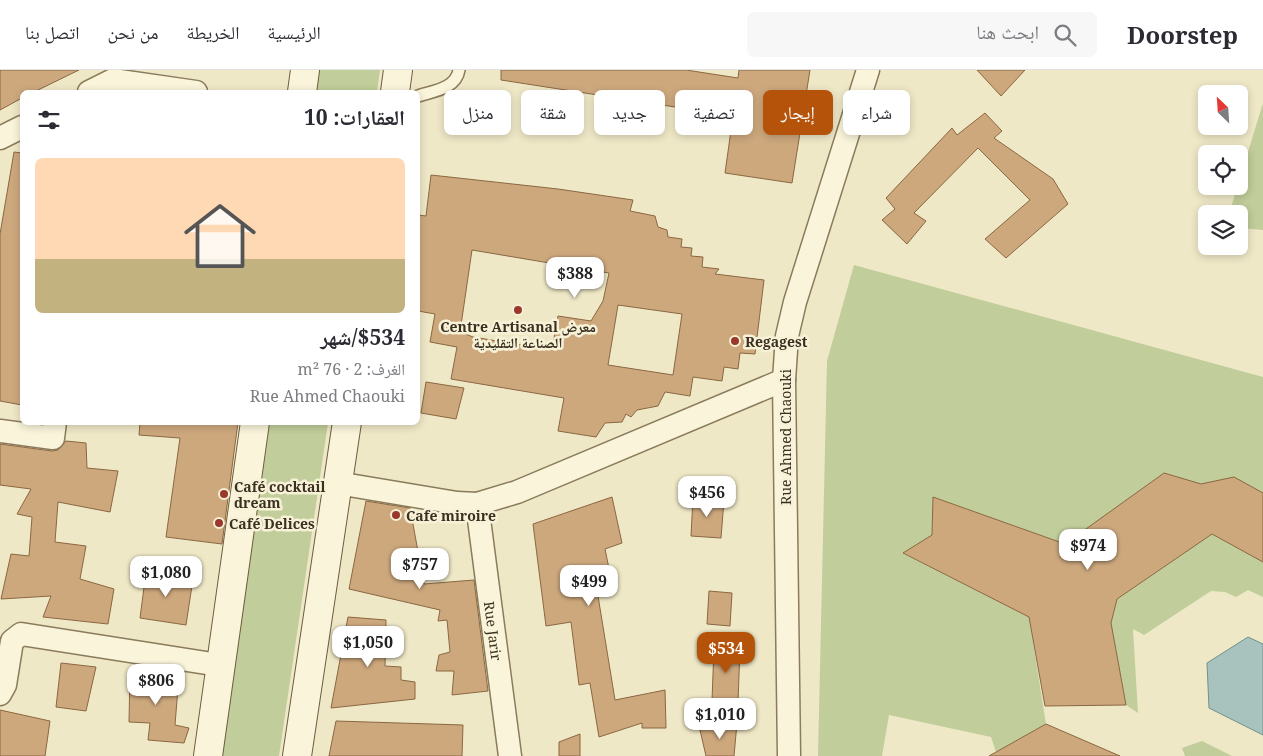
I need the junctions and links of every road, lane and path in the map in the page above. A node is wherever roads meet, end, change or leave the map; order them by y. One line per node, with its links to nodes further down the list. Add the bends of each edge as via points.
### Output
1 (305, 70): 8 (main road)
2 (398, 70): 9 (main road)
3 (459, 70): 10 (lane, via 452,83)
4 (868, 70): 13 (street, Rue Ahmed Chaouki, via 790,319)
5 (114, 75): 6 (street); 7 (street)
6 (92, 90)
7 (186, 90)
8 (302, 90)
9 (395, 90)
10 (420, 95)
11 (20, 128): 12 (street)
12 (0, 138)
13 (784, 380): 19 (street, via 517,492); 25 (street, Rue Ahmed Chaouki)
14 (55, 425): 17 (street, via 53,438)
15 (256, 425): 20 (main road)
16 (347, 425): 18 (main road)
17 (0, 431)
18 (338, 483): 19 (street); 23 (main road)
19 (478, 504): 24 (street, Rue Jarir)
20 (219, 665): 21 (street, via 21,634 12,641 5,685); 22 (main road)
21 (0, 694)
22 (208, 756)
23 (296, 756)
24 (510, 756)
25 (788, 756)

